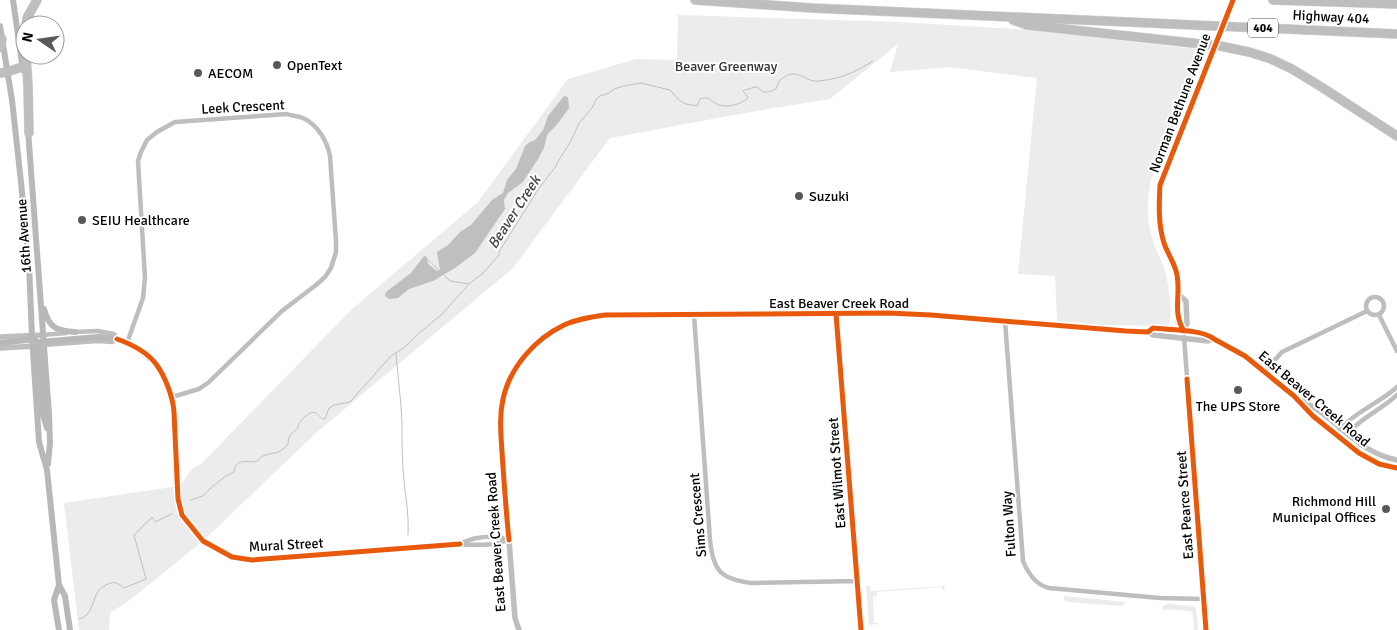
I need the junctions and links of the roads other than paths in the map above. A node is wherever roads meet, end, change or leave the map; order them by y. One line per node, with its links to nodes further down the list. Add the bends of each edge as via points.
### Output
1 (13, 0): 13 (main road, 16th Avenue)
2 (37, 0): 7 (highway)
3 (695, 0): 8 (highway, Highway 404 / 404)
4 (1232, 0): 23 (street, Norman Bethune Avenue, bridge, via 1160,185 1163,242 1177,275 1178,322)
5 (1274, 0): 6 (highway, Highway 404 / 404)
6 (1397, 4)
7 (29, 15)
8 (1006, 17): 10 (highway, Highway 404 / 404); 16 (highway, via 1027,25 1249,52 1292,69)
9 (0, 26): 11 (main road, 16th Avenue)
10 (1395, 34)
11 (1, 43): 14 (main road, 16th Avenue)
12 (27, 65): 15 (highway)
13 (22, 67): 14 (highway); 15 (main road, 16th Avenue)
14 (3, 72): 30 (main road, 16th Avenue, via 15,128)
15 (29, 133): 17 (main road, 16th Avenue)
16 (1397, 136)
17 (40, 291): 24 (main road, via 51,325 61,331); 30 (main road, 16th Avenue)
18 (1367, 310): 21 (street, via 1370,314); 21 (street, via 1368,301 1378,298 1384,306); 35 (street, via 1282,352)
19 (836, 314): 20 (street, East Beaver Creek Road); 22 (street, East Beaver Creek Road, via 915,314); 48 (street, East Wilmot Street, via 845,465)
20 (694, 315): 47 (street, East Beaver Creek Road, via 584,318 553,331 520,362 503,399 501,421); 48 (street, Sims Crescent, via 710,540 716,566 726,577 751,583)
21 (1379, 315): 34 (street)
22 (1005, 321): 25 (street, East Beaver Creek Road); 50 (street, Fulton Way, via 1023,561 1029,573 1049,588)
23 (1184, 331): 25 (street, East Beaver Creek Road, via 1153,328); 27 (street, East Pearce Street); 29 (street, East Beaver Creek Road)
24 (75, 332): 28 (street, Mural Street, via 98,331 114,334); 30 (street, Mural Street)
25 (1148, 332): 27 (street, East Beaver Creek Road)
26 (0, 338): 30 (street)
27 (1184, 338): 29 (street, East Beaver Creek Road); 50 (street, East Pearce Street)
28 (117, 339): 30 (main road); 32 (street, Mural Street)
29 (1214, 339): 35 (street, East Beaver Creek Road, via 1236,350)
30 (37, 341): 31 (main road); 33 (street); 46 (main road, 16th Avenue, via 40,442); 46 (main road, 16th Avenue, via 50,436)
31 (0, 342)
32 (127, 343): 39 (street, Mural Street, via 156,364); 39 (street, Leek Crescent, via 143,298 145,278 138,161 148,140 174,122 287,114 304,119 318,130 330,156 336,241 331,268 209,382 199,389)
33 (0, 348)
34 (1397, 351)
35 (1264, 372): 38 (street, East Beaver Creek Road)
36 (1397, 387): 40 (street)
37 (1397, 395): 41 (street)
38 (1294, 396): 40 (street, East Beaver Creek Road, via 1318,410); 42 (street, East Beaver Creek Road)
39 (172, 397): 47 (street, Mural Street, via 178,499 182,515 203,541 232,556 252,560 460,544 474,538 497,536)
40 (1340, 429): 41 (street, East Beaver Creek Road); 42 (street)
41 (1346, 434): 43 (street); 44 (street, East Beaver Creek Road, via 1372,452)
42 (1335, 435): 43 (street, East Beaver Creek Road)
43 (1341, 440): 45 (street, East Beaver Creek Road, via 1372,461)
44 (1397, 460)
45 (1397, 468)
46 (47, 470): 49 (main road, 16th Avenue)
47 (509, 540): 51 (street, East Beaver Creek Road)
48 (857, 581): 56 (street, East Wilmot Street)
49 (59, 585): 52 (main road, 16th Avenue, via 54,600); 53 (main road, 16th Avenue, via 65,596)
50 (1204, 599): 57 (street, East Pearce Street)
51 (515, 618): 54 (street, East Beaver Creek Road); 55 (street, East Beaver Creek Road)
52 (59, 630)
53 (70, 630)
54 (512, 630)
55 (518, 630)
56 (861, 630)
57 (1206, 630)

